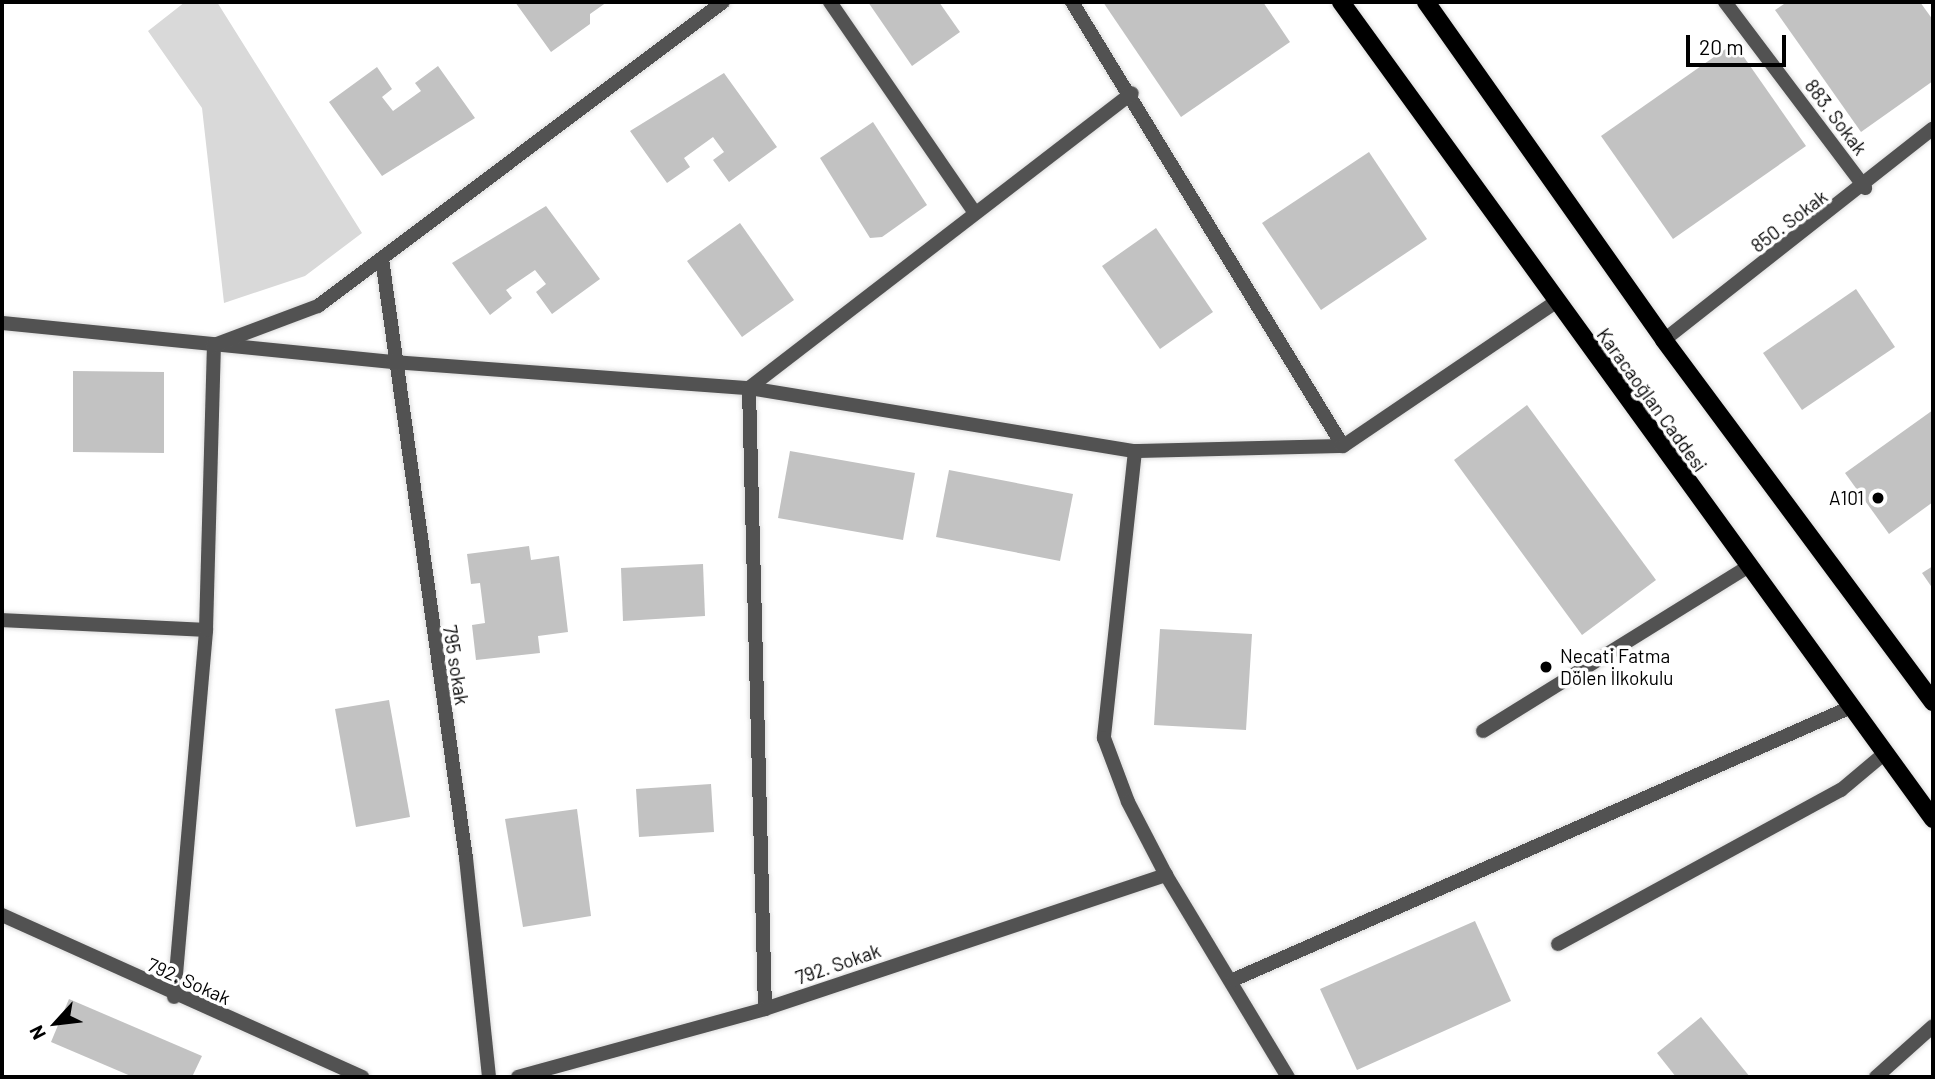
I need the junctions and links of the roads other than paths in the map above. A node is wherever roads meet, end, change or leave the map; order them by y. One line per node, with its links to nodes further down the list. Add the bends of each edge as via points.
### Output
1 (723, 2): 11 (street)
2 (830, 2): 10 (street)
3 (1072, 2): 7 (street)
4 (1341, 2): 12 (main road, Karacaoğlan Caddesi)
5 (1426, 2): 14 (main road)
6 (1725, 2): 9 (street, 883. Sokak)
7 (1132, 93): 10 (street); 18 (street)
8 (1933, 128): 9 (street, 850. Sokak)
9 (1865, 188): 14 (street, 850. Sokak)
10 (975, 213): 17 (street)
11 (382, 259): 15 (street, via 318,306); 16 (street, 795 sokak)
12 (1554, 303): 18 (street); 20 (main road, Karacaoğlan Caddesi)
13 (2, 323): 15 (street)
14 (1664, 340): 23 (main road)
15 (214, 345): 16 (street); 22 (street)
16 (393, 362): 17 (street); 36 (street, 795 sokak, via 466,858)
17 (749, 388): 19 (street); 33 (street)
18 (1343, 446): 19 (street)
19 (1135, 451): 28 (street, via 1104,738 1128,802)
20 (1748, 567): 24 (main road, Karacaoğlan Caddesi); 25 (street)
21 (2, 620): 22 (street)
22 (206, 630): 32 (street)
23 (1933, 702)
24 (1851, 707): 26 (main road, Karacaoğlan Caddesi); 31 (street)
25 (1483, 731)
26 (1885, 753): 27 (main road, Karacaoğlan Caddesi); 30 (street, via 1842,790)
27 (1933, 819)
28 (1167, 874): 31 (street); 33 (street, 792. Sokak)
29 (2, 915): 32 (street, 792. Sokak)
30 (1558, 944)
31 (1233, 980): 38 (street)
32 (174, 997): 35 (street, 792. Sokak)
33 (765, 1009): 37 (street, 792. Sokak)
34 (1933, 1026): 39 (street)
35 (362, 1077)
36 (489, 1077)
37 (518, 1077)
38 (1288, 1077)
39 (1876, 1077)

